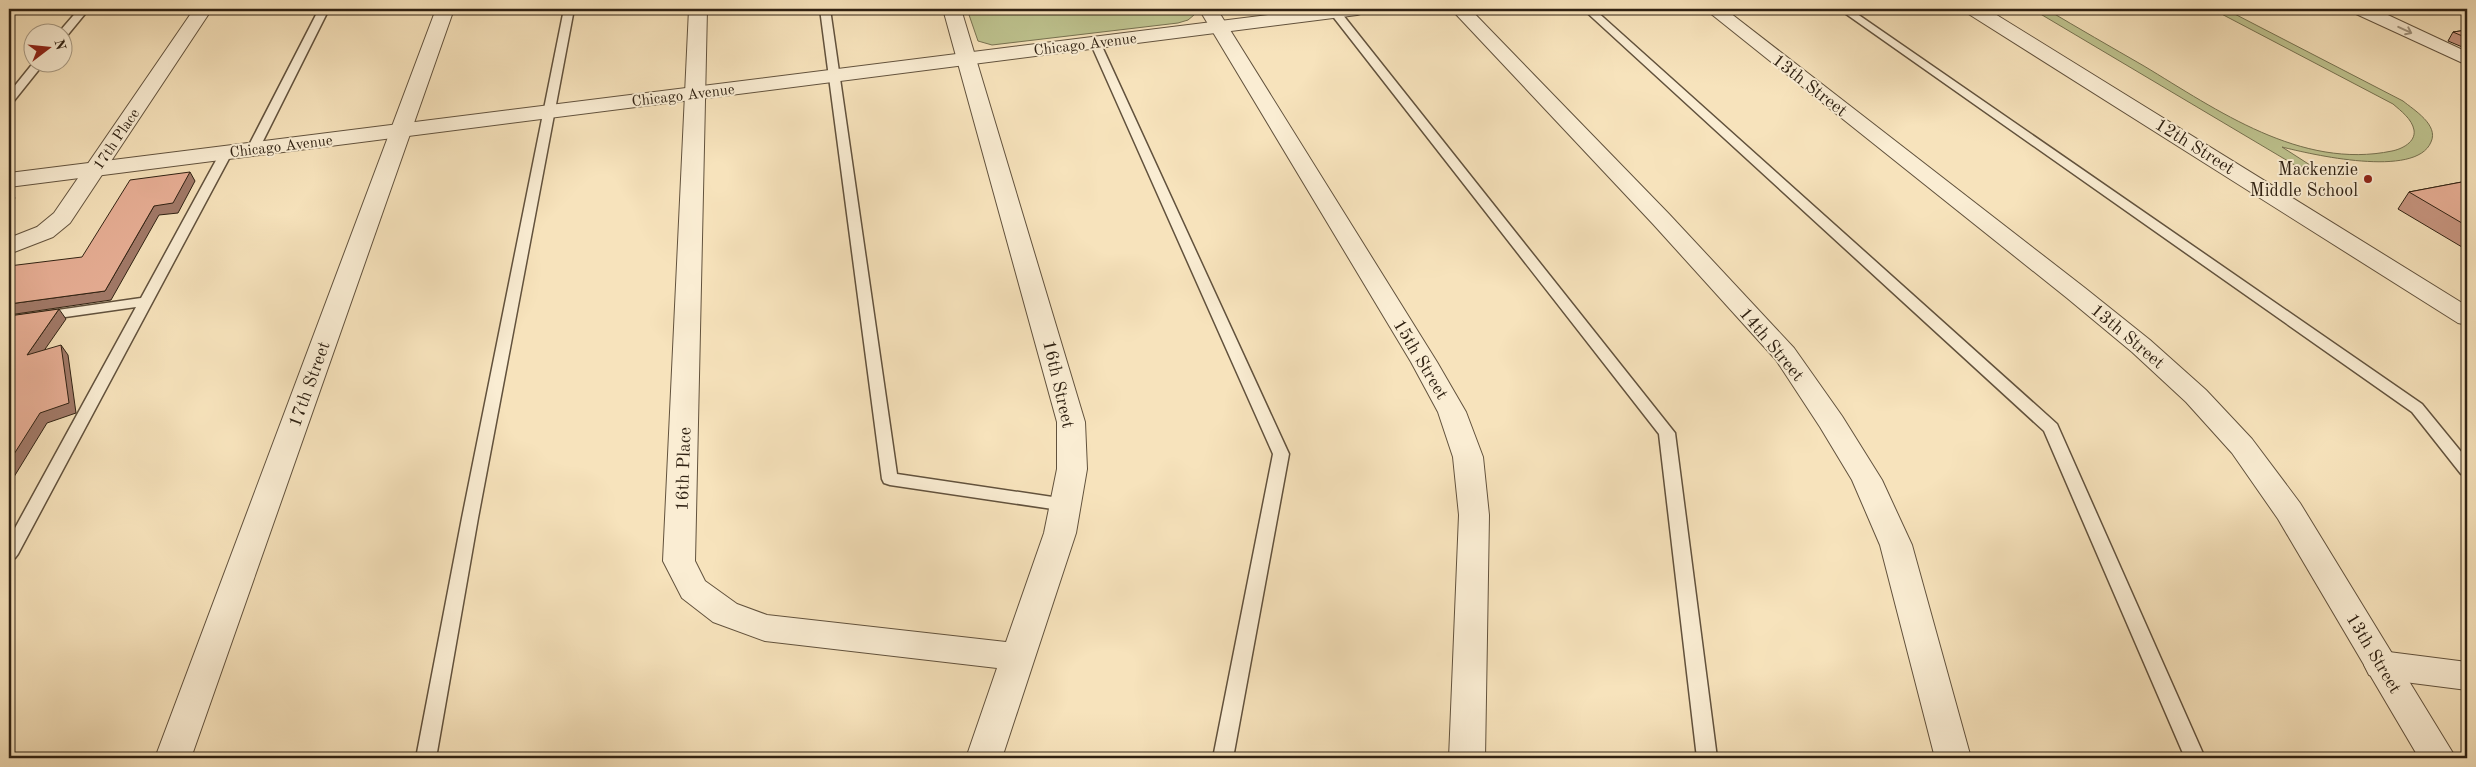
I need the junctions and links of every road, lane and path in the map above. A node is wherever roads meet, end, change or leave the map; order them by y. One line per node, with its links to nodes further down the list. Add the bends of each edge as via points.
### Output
1 (84, 9): 19 (lane)
2 (203, 9): 31 (street, 17th Place)
3 (324, 9): 29 (lane)
4 (445, 9): 28 (street, 17th Street)
5 (569, 9): 27 (lane)
6 (698, 9): 25 (street, 16th Place)
7 (824, 9): 24 (lane)
8 (952, 9): 21 (street, 16th Street)
9 (1358, 9): 16 (street, Chicago Avenue)
10 (1460, 9): 49 (street, 14th Street, via 1662,219 1785,354 1832,423 1867,480 1896,545)
11 (1588, 9): 50 (lane, via 2051,428)
12 (1714, 9): 41 (street, 13th Street, via 2076,292 2196,396 2242,446 2289,511)
13 (1844, 9): 37 (lane, via 2417,408)
14 (1974, 9): 35 (street, 12th Street)
15 (2361, 9): 22 (street, one-way to 22)
16 (1335, 12): 17 (street, Chicago Avenue); 48 (lane, via 1667,433)
17 (1280, 14): 18 (street, Chicago Avenue)
18 (1212, 18): 20 (street, Chicago Avenue); 47 (street, 15th Street, via 1424,362 1452,412 1468,457 1474,515)
19 (72, 23)
20 (1095, 42): 21 (street, Chicago Avenue); 46 (lane, via 1281,454)
21 (966, 59): 24 (street, Chicago Avenue); 38 (street, 16th Street, via 1071,422 1072,469)
22 (2467, 59)
23 (32, 72): 26 (lane)
24 (833, 76): 25 (street, Chicago Avenue); 38 (lane, via 890,479)
25 (696, 93): 27 (street, Chicago Avenue); 40 (street, 16th Place, via 679,561 693,589 725,613 765,628)
26 (9, 100)
27 (548, 112): 28 (street, Chicago Avenue); 44 (lane)
28 (401, 131): 29 (street, Chicago Avenue); 43 (street, 17th Street)
29 (253, 149): 30 (street, Chicago Avenue)
30 (226, 153): 31 (street, Chicago Avenue); 34 (lane)
31 (96, 169): 32 (street, Chicago Avenue); 33 (street, 17th Place, via 62,218 45,232)
32 (9, 180)
33 (9, 247)
34 (146, 301): 36 (lane); 39 (lane)
35 (2467, 317)
36 (9, 321)
37 (2467, 470)
38 (1066, 505): 40 (street, 16th Street, via 1060,533)
39 (9, 554)
40 (1018, 657): 45 (street, 16th Street)
41 (2381, 665): 42 (street); 51 (street, 13th Street)
42 (2467, 676)
43 (173, 758)
44 (426, 758)
45 (984, 758)
46 (1223, 758)
47 (1467, 758)
48 (1707, 758)
49 (1953, 758)
50 (2195, 758)
51 (2438, 758)

